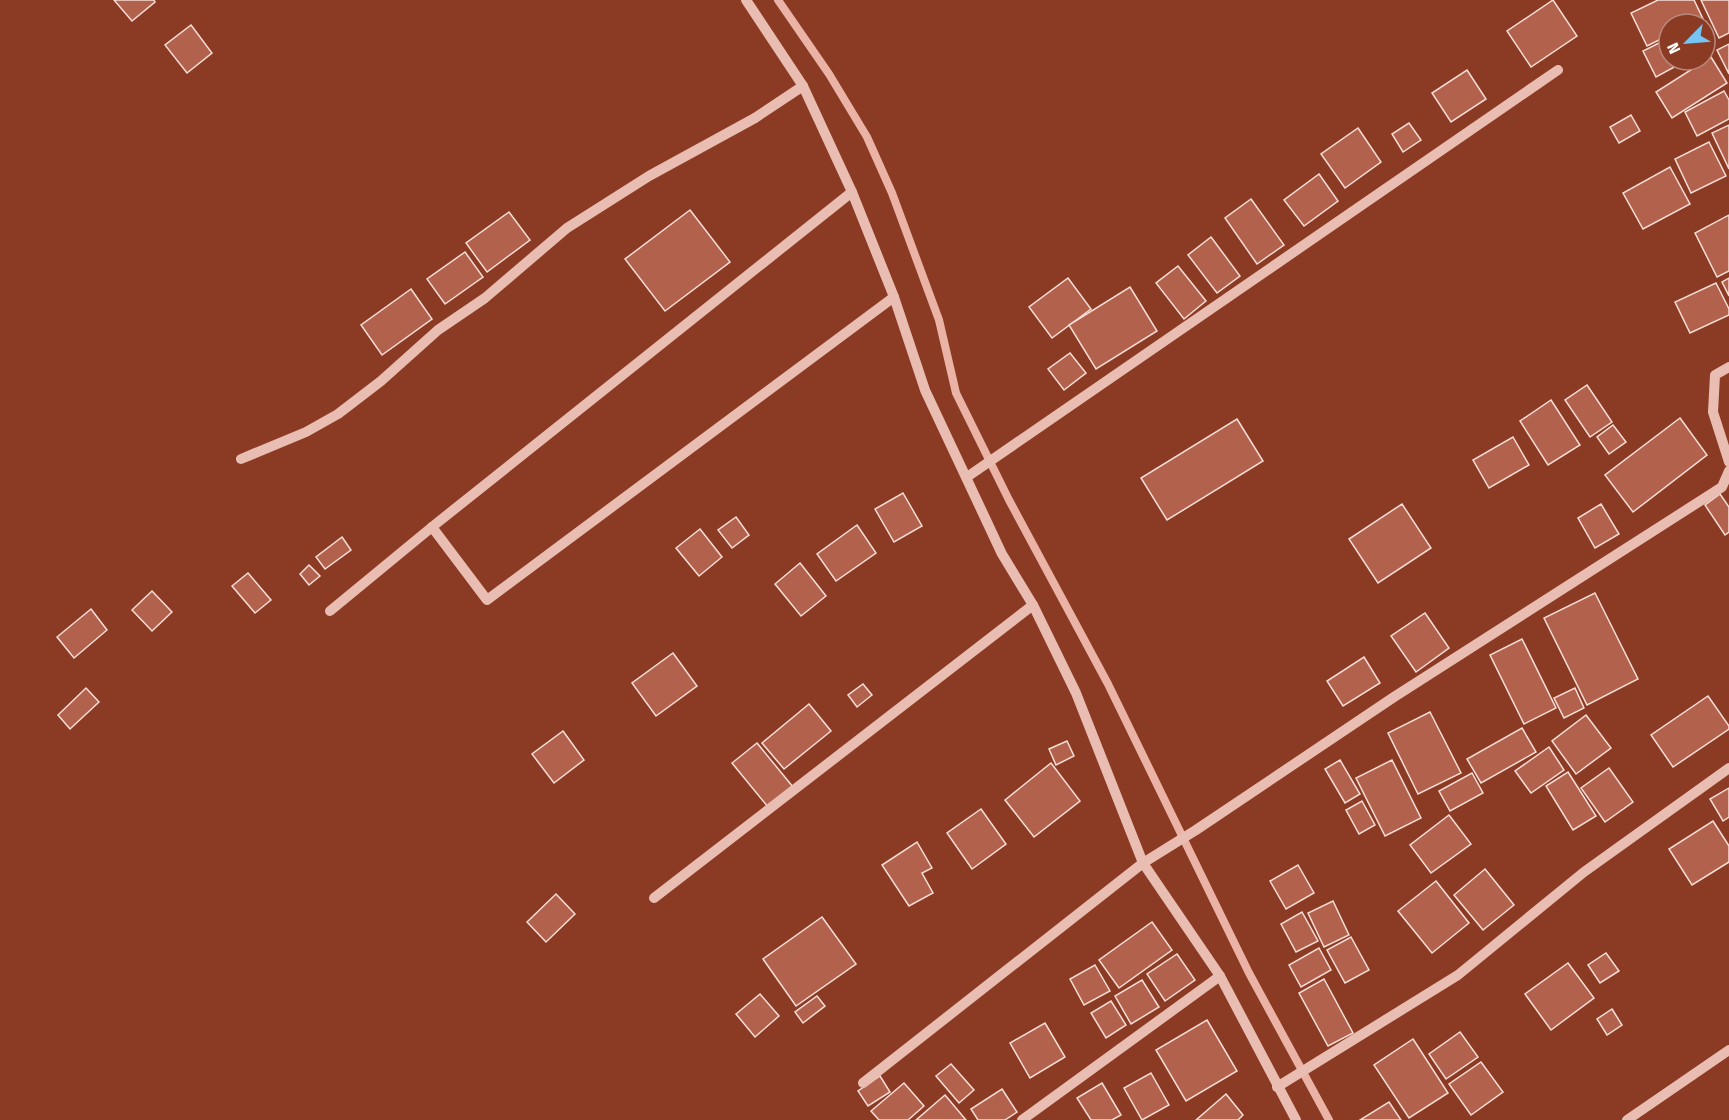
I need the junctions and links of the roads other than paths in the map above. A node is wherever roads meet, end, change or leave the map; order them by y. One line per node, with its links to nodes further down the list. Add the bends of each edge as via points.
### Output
1 (746, 0): 3 (street)
2 (1558, 70): 10 (street)
3 (804, 86): 4 (street); 7 (street, via 567,228 338,414)
4 (852, 192): 5 (street); 11 (street)
5 (894, 297): 10 (street, via 925,390); 11 (street, via 487,600)
6 (1729, 367): 8 (street, via 1715,375 1713,412)
7 (241, 459)
8 (1729, 462)
9 (1729, 471): 15 (street, via 1722,487)
10 (967, 477): 12 (street, via 1002,554)
11 (432, 527): 13 (street)
12 (1033, 605): 15 (street, via 1076,693); 16 (street)
13 (330, 611)
14 (1729, 768): 20 (street, via 1584,872 1458,975)
15 (1143, 863): 17 (street); 19 (street)
16 (654, 898)
17 (1220, 976): 20 (street); 21 (street)
18 (1729, 1050): 23 (street)
19 (863, 1083)
20 (1277, 1087): 22 (street)
21 (1022, 1120)
22 (1296, 1120)
23 (1627, 1120)

